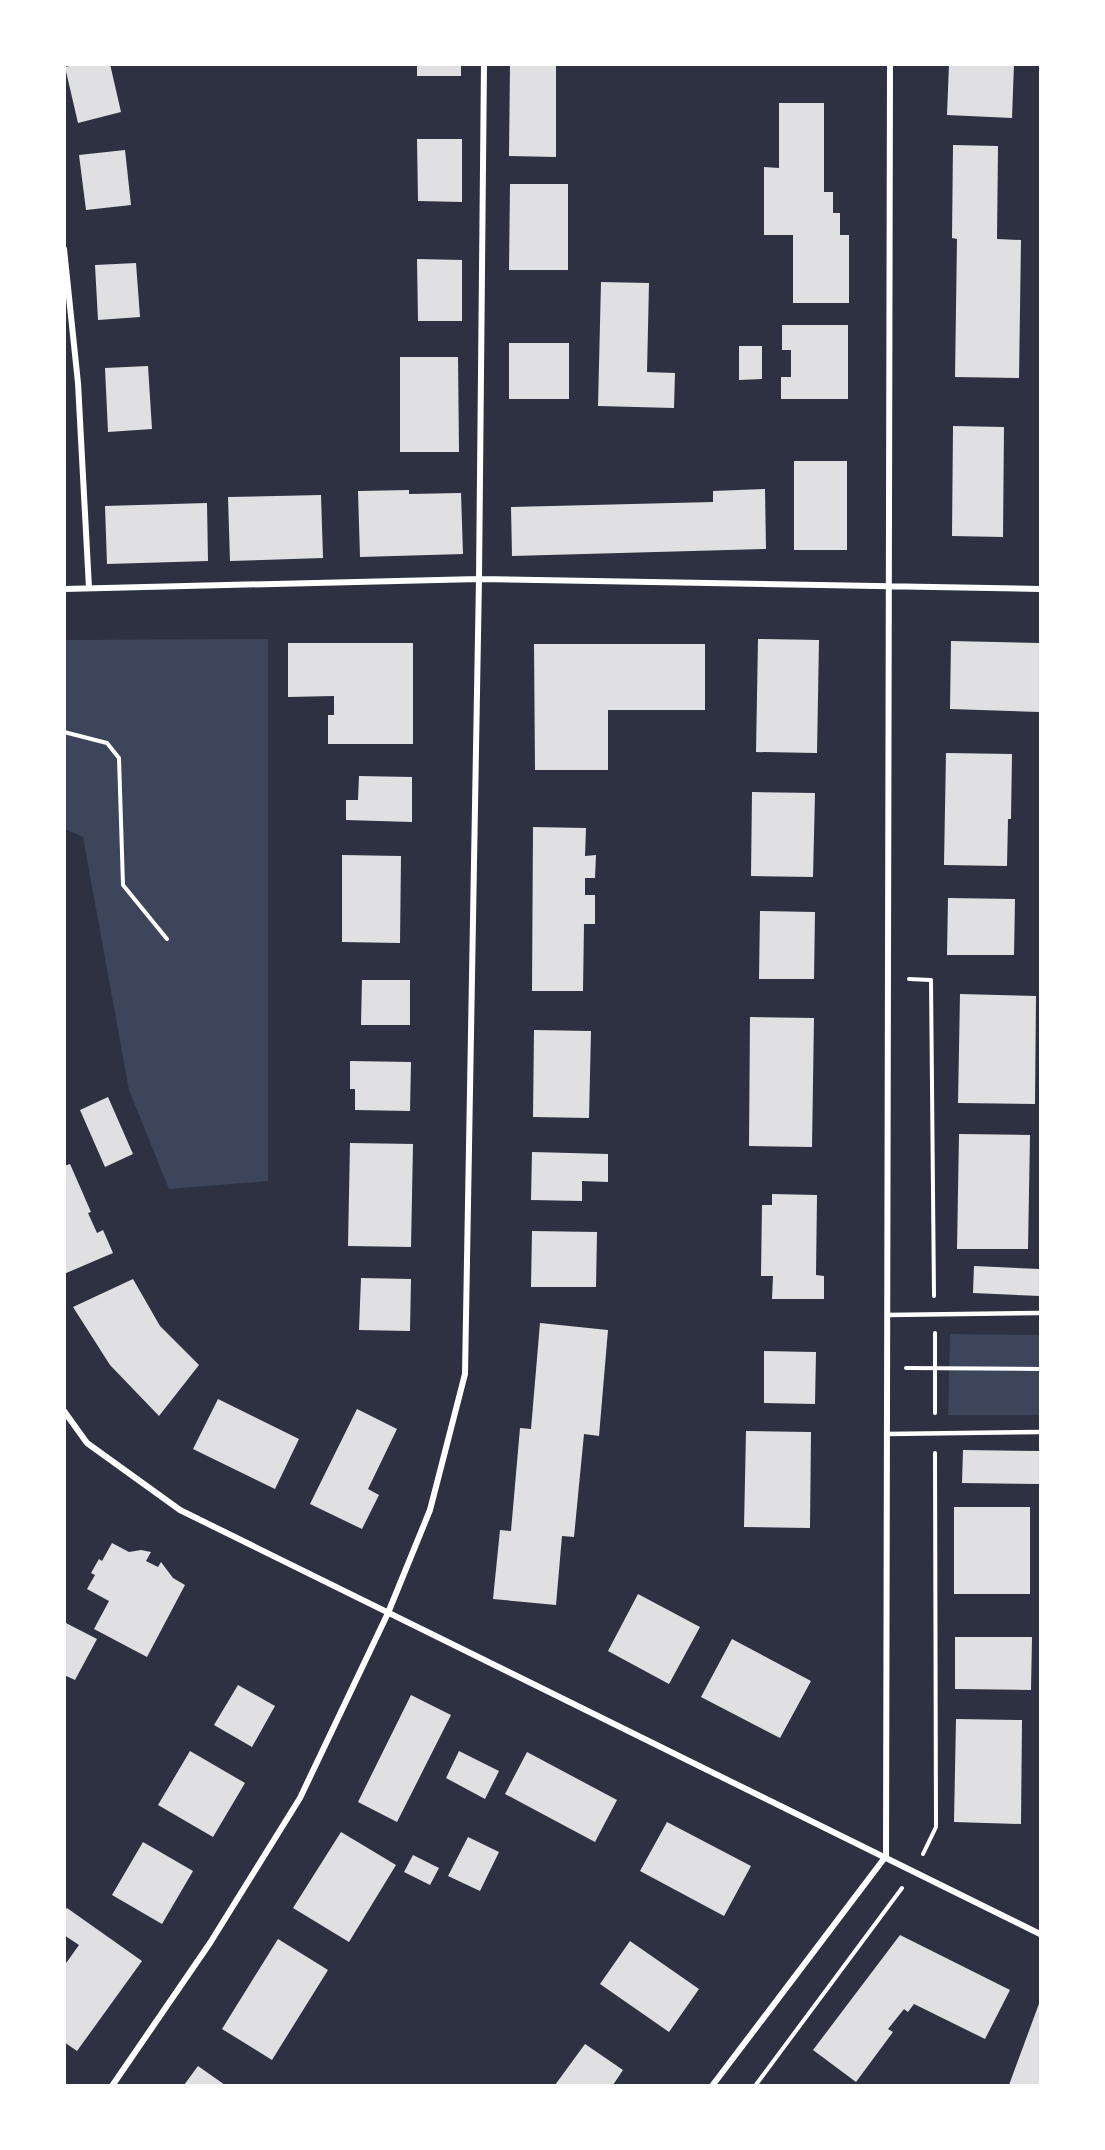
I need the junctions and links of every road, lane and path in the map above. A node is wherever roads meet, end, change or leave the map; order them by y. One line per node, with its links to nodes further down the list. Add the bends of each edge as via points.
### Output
1 (484, 64): 4 (street)
2 (890, 64): 5 (street)
3 (64, 249): 6 (street, via 78,383)
4 (479, 579): 5 (street); 6 (street); 18 (street, via 465,1374 430,1510)
5 (888, 586): 8 (street); 12 (street)
6 (89, 588): 7 (street)
7 (64, 589)
8 (1041, 589)
9 (64, 732): 10 (path, via 108,743 119,758 123,885)
10 (167, 939)
11 (1041, 1313): 12 (lane)
12 (887, 1315): 13 (street)
13 (887, 1368): 14 (path); 17 (street)
14 (1041, 1369)
15 (64, 1411): 18 (street, via 87,1443 180,1510)
16 (1041, 1432): 17 (lane)
17 (887, 1434): 19 (street)
18 (388, 1613): 19 (street); 21 (street, via 300,1798 210,1943)
19 (886, 1856): 20 (street); 22 (street)
20 (1041, 1934)
21 (112, 2085)
22 (712, 2085)

